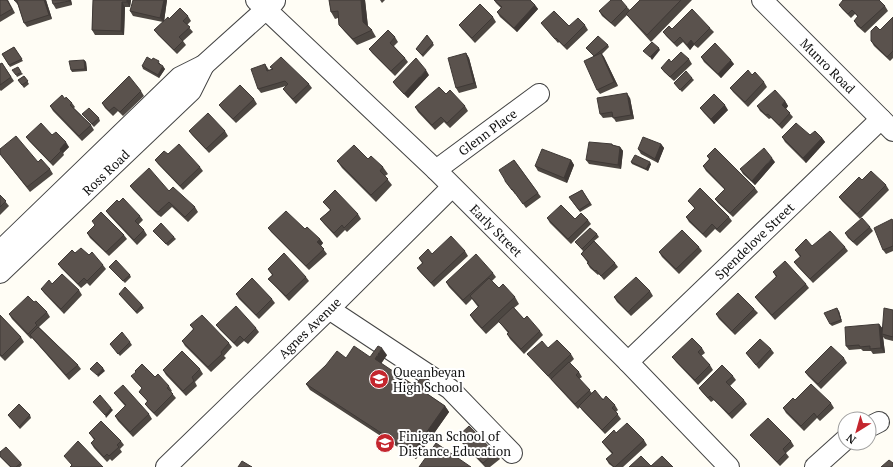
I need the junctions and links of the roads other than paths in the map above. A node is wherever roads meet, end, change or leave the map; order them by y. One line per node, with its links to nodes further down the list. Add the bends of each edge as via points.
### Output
1 (762, 0): 5 (street, Munro Road)
2 (266, 3): 3 (street, Ross Road); 6 (street, Early Street)
3 (204, 66): 8 (street, Ross Road, via 180,77); 9 (street, Ross Road, via 191,91)
4 (539, 94): 6 (street, Glenn Place)
5 (887, 125): 11 (street, Spendelove Street)
6 (436, 170): 7 (street, Early Street)
7 (452, 187): 10 (street, Agnes Avenue); 11 (street, Early Street)
8 (0, 251)
9 (0, 273)
10 (329, 309): 13 (street, via 450,389); 14 (street, Agnes Avenue)
11 (628, 362): 15 (street, Early Street)
12 (837, 447): 16 (street)
13 (512, 453)
14 (166, 467)
15 (729, 467)
16 (815, 467)

